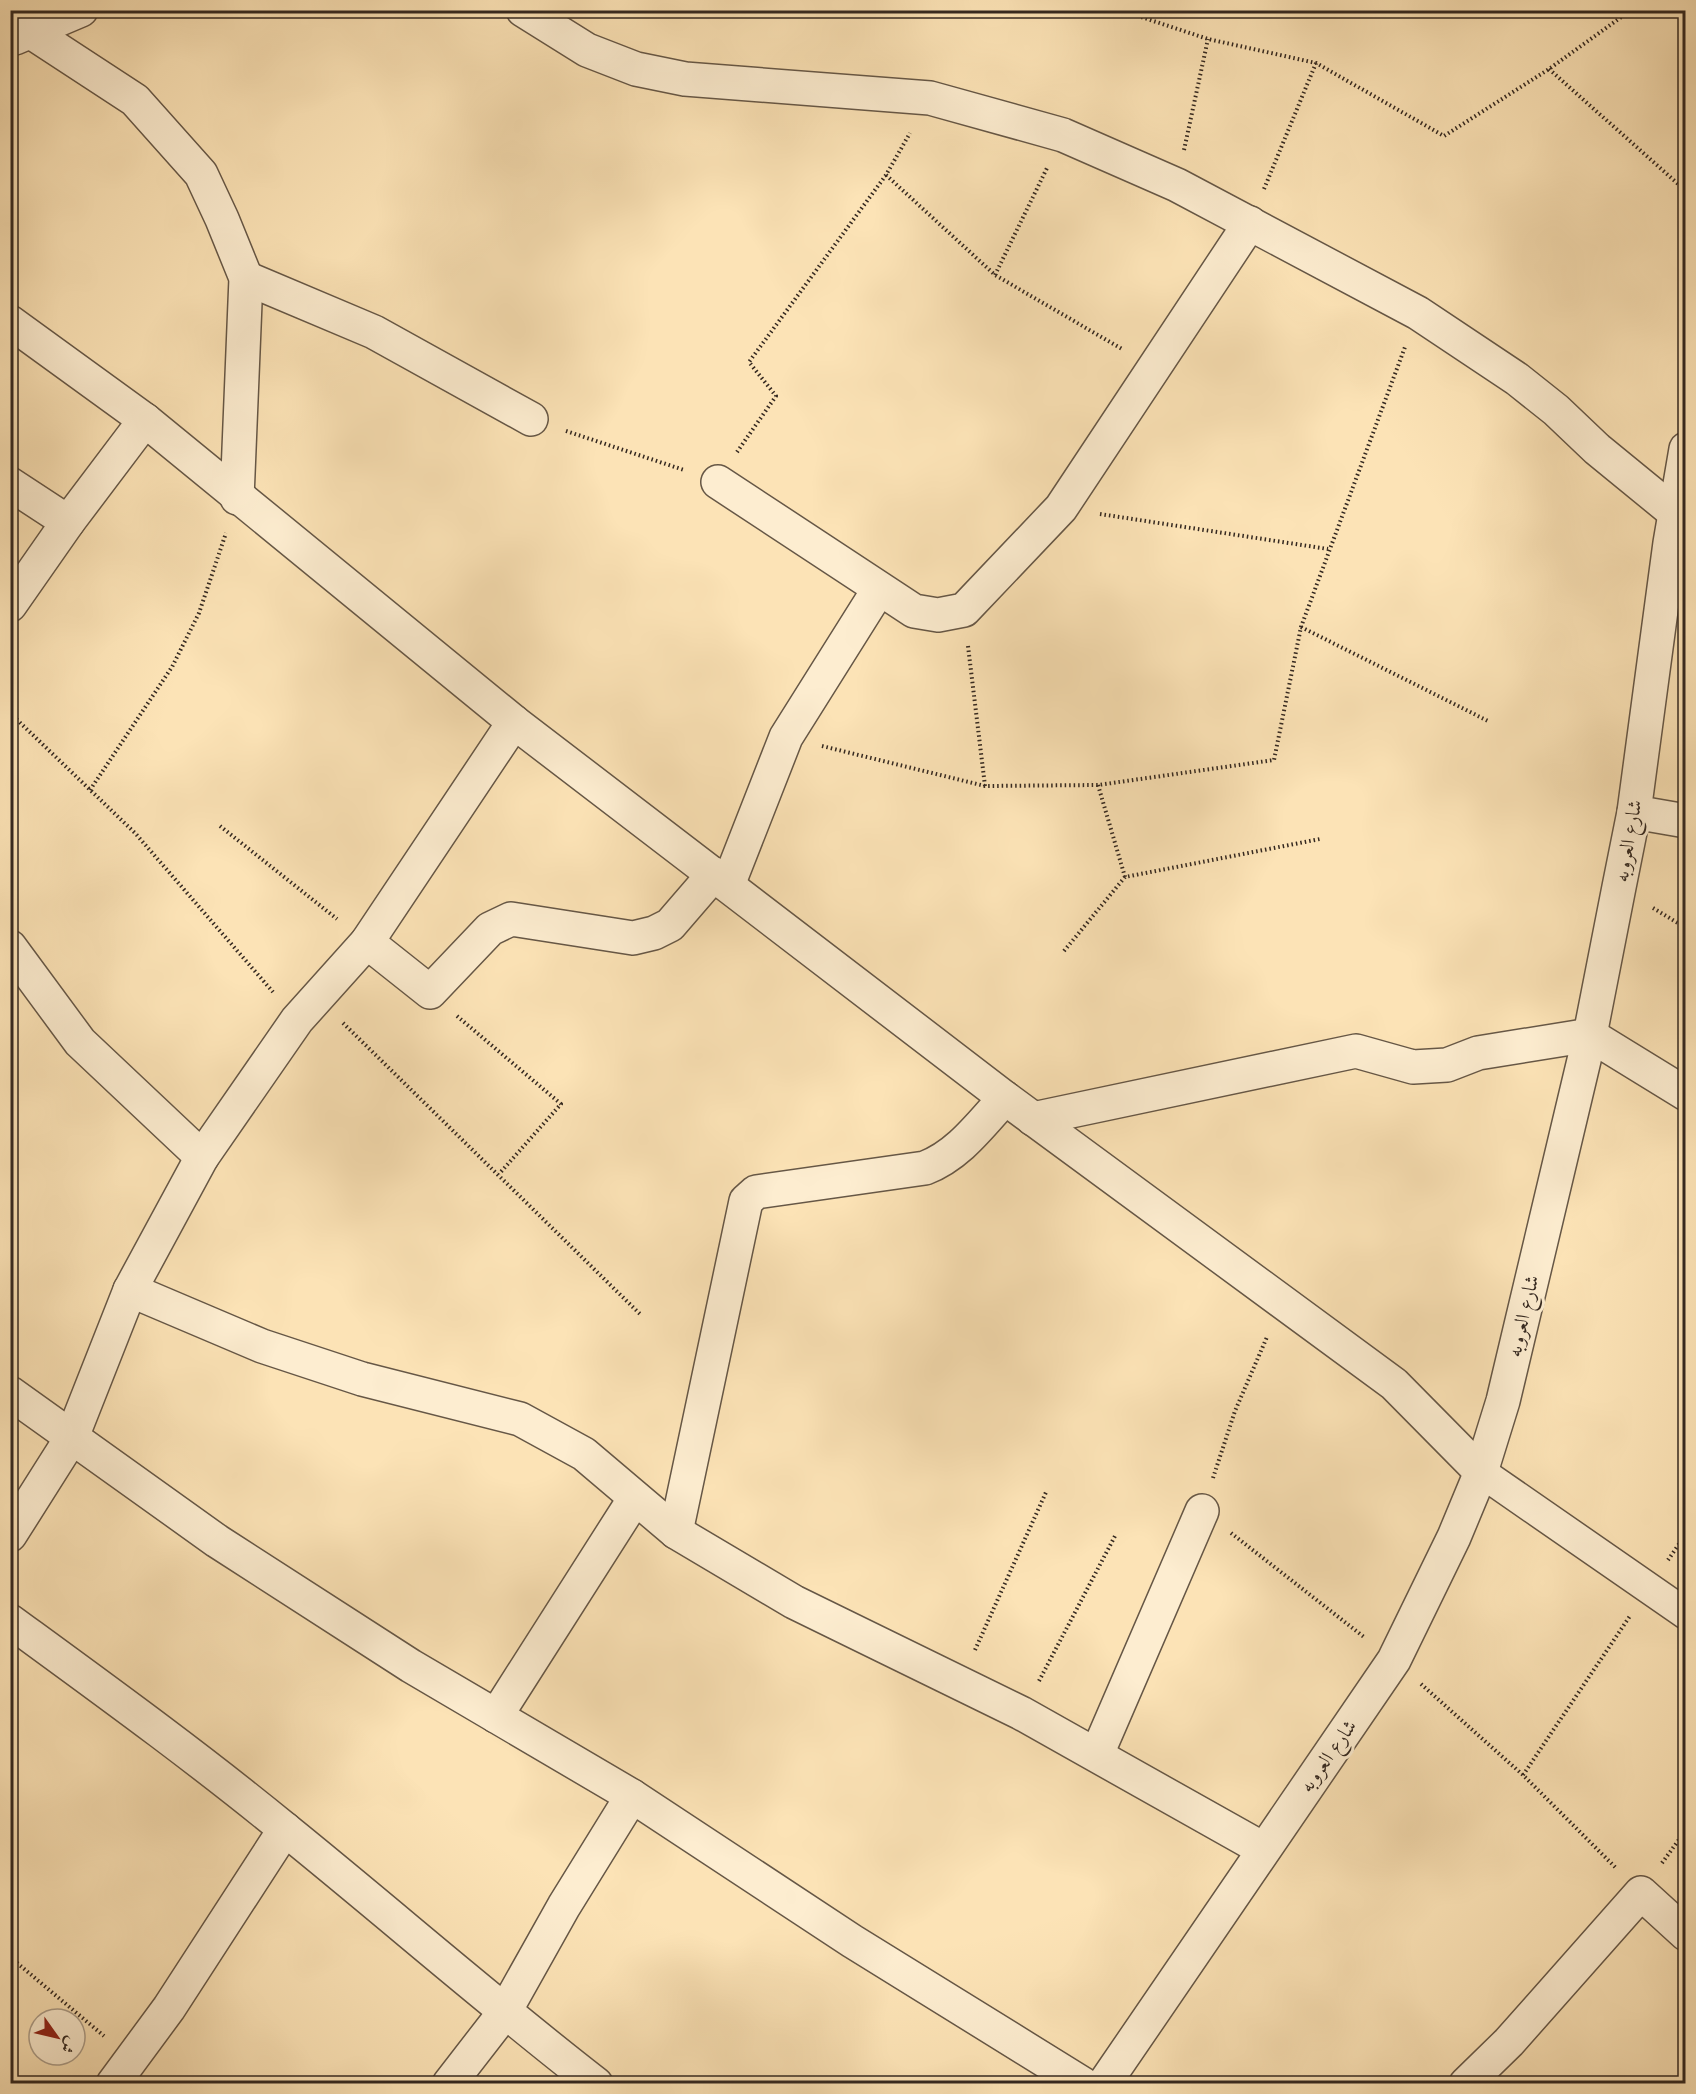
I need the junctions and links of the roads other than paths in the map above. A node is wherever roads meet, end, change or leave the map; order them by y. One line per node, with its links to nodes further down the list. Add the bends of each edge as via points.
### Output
1 (81, 10): 3 (street)
2 (523, 10): 4 (street, via 586,50 636,69 685,79 930,98 1063,135 1177,185)
3 (21, 36): 5 (street, via 135,100 161,126 201,174)
4 (1250, 223): 14 (street, via 1418,313 1517,379 1597,449); 15 (street, via 1060,508 964,610 938,615 914,611)
5 (246, 278): 7 (street, via 374,332); 12 (street)
6 (10, 322): 8 (street)
7 (531, 419)
8 (145, 420): 12 (street); 13 (street)
9 (1686, 449): 14 (street, شارع العروبه)
10 (718, 482): 15 (street)
11 (10, 483): 13 (street)
12 (237, 498): 17 (street)
13 (68, 522): 16 (street)
14 (1677, 534): 18 (street, شارع العروبه)
15 (879, 589): 20 (street, via 786,737)
16 (10, 605)
17 (514, 722): 20 (street); 21 (street)
18 (1634, 812): 19 (street); 23 (street, شارع العروبه)
19 (1686, 821)
20 (721, 880): 21 (street, via 670,925 633,939 511,919 490,929 430,992); 25 (street)
21 (367, 942): 27 (street, via 307,1009)
22 (10, 948): 27 (street, via 80,1042)
23 (1590, 1035): 24 (street); 26 (street, via 1478,1053 1447,1065 1413,1066 1356,1051); 31 (street, شارع العروبه, via 1503,1401)
24 (1686, 1094)
25 (1005, 1098): 26 (street); 34 (street, via 954,1153 925,1168 756,1192 746,1201)
26 (1033, 1119): 31 (street, via 1394,1384)
27 (202, 1157): 28 (street)
28 (130, 1290): 30 (street); 32 (street, via 262,1346 362,1379 520,1419 584,1454)
29 (10, 1393): 30 (street)
30 (72, 1437): 35 (street); 38 (street, via 217,1541)
31 (1481, 1472): 36 (street); 42 (street, شارع العروبه, via 1394,1660)
32 (635, 1498): 34 (street); 38 (street)
33 (1202, 1511): 39 (street)
34 (676, 1532): 39 (street, via 794,1602 1022,1713)
35 (10, 1535)
36 (1686, 1614)
37 (10, 1621): 41 (street)
38 (496, 1716): 40 (street)
39 (1097, 1754): 42 (street)
40 (632, 1796): 44 (street); 48 (street, via 852,1941)
41 (285, 1829): 44 (street); 45 (street, via 170,2008)
42 (1263, 1849): 49 (street, شارع العروبه)
43 (1686, 1934): 50 (street, via 1641,1893 1509,2042)
44 (504, 2013): 46 (street); 47 (street)
45 (122, 2072)
46 (449, 2084)
47 (596, 2084)
48 (1083, 2084)
49 (1104, 2084)
50 (1466, 2084)

